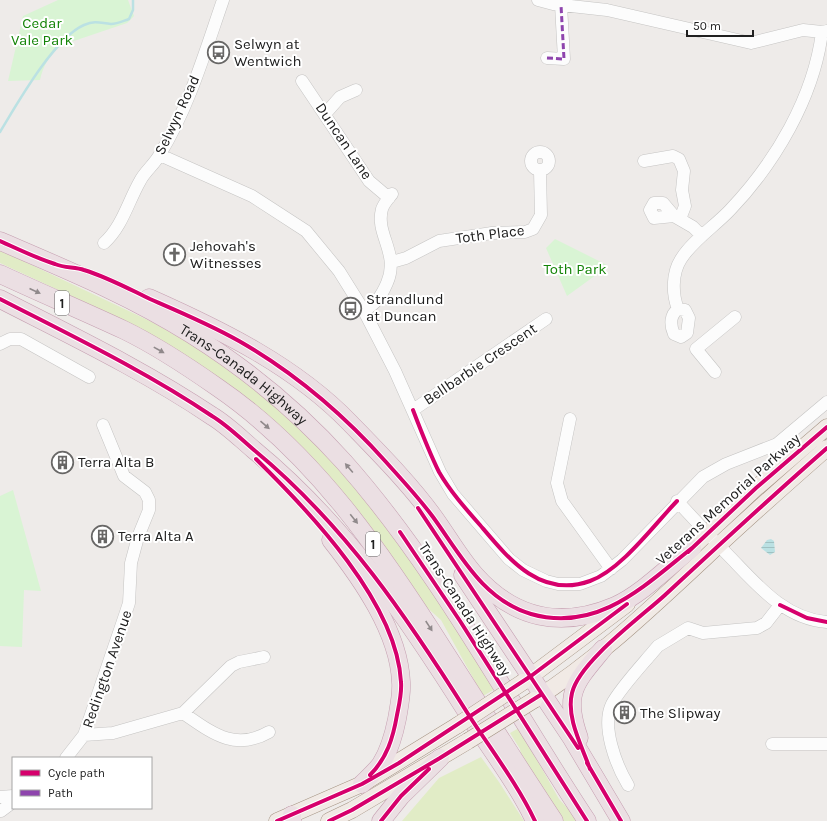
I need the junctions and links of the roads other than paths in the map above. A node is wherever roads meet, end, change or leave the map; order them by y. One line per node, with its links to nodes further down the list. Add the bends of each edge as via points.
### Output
1 (223, 0): 9 (street, Selwyn Road, via 194,82)
2 (538, 0): 3 (street)
3 (561, 5): 4 (street, via 607,10 751,43 802,30); 5 (street, via 564,59)
4 (825, 31): 12 (street, via 806,95 788,130 747,191)
5 (547, 58)
6 (302, 81): 8 (street, Duncan Lane)
7 (356, 90): 8 (street, via 340,97)
8 (325, 114): 15 (street, Duncan Lane, via 369,181 391,196 383,207 381,216)
9 (160, 155): 14 (street, Selwyn Road, via 140,180 114,234); 20 (street, via 252,196 306,231 339,271)
10 (644, 161): 12 (street, via 673,156 682,164 684,206 677,218 693,227)
11 (540, 171): 15 (street, Toth Place, via 541,215 533,229 439,241 406,258)
12 (702, 236): 19 (street, via 680,259 677,268 674,299)
13 (0, 241): 16 (highway, Trans-Canada Highway / 1)
14 (104, 243)
15 (392, 262): 20 (street, via 391,274 376,302)
16 (57, 265): 35 (highway, via 84,270 237,340 280,366 311,389 349,422); 66 (highway, Trans-Canada Highway / 1, one-way to 16, via 424,566 377,501 339,456 261,384 192,334)
17 (0, 274): 65 (highway, Trans-Canada Highway / 1, one-way to 65, via 125,331 173,358 249,411 312,469 368,536)
18 (0, 300): 28 (highway)
19 (678, 309): 23 (street, via 687,313 689,329); 23 (street, via 673,312 672,331 677,336)
20 (364, 311): 30 (street)
21 (735, 317): 25 (street)
22 (546, 319): 30 (street, Bellbarbie Crescent)
23 (685, 335): 25 (street)
24 (0, 344): 27 (street, via 10,339 21,339)
25 (696, 349): 26 (street)
26 (716, 372)
27 (89, 377)
28 (173, 392): 55 (highway, via 249,452 300,503 346,559 380,612 396,651 401,682 400,695 395,731 387,751 380,765); 64 (highway, via 214,416 274,466 351,545 399,608)
29 (827, 402): 36 (street, via 781,441 714,470 702,477)
30 (413, 410): 40 (street, via 440,472 453,494 509,559 546,582 569,585 591,581)
31 (570, 419): 40 (street, via 557,483 558,492)
32 (102, 425): 49 (street, Redington Avenue, via 124,476 145,492 150,504 131,564 129,603)
33 (827, 427): 37 (main road, Veterans Memorial Parkway)
34 (827, 448): 38 (main road, Veterans Memorial Parkway)
35 (386, 462): 39 (highway, via 432,515 487,588 507,603 530,613 552,618 572,618 616,605); 45 (highway)
36 (677, 501): 37 (street); 40 (street)
37 (707, 533): 38 (street); 39 (main road, Veterans Memorial Parkway)
38 (719, 545): 41 (street); 43 (main road, Veterans Memorial Parkway)
39 (692, 548): 45 (main road, Veterans Memorial Parkway, via 622,608)
40 (611, 569)
41 (780, 605): 42 (street, via 807,618); 56 (street, via 766,623 757,628 703,633 688,628 658,646 652,653 612,702 608,712 614,759)
42 (827, 622)
43 (603, 649): 46 (main road, Veterans Memorial Parkway); 54 (highway, via 582,675 572,693 571,716)
44 (264, 656): 47 (street, via 231,666)
45 (527, 679): 46 (highway); 55 (main road, Veterans Memorial Parkway, bridge)
46 (538, 697): 53 (main road, Veterans Memorial Parkway, bridge); 54 (highway, via 571,737)
47 (183, 713): 48 (street, via 222,738 251,740); 49 (street, via 113,733)
48 (269, 732)
49 (84, 735): 52 (street, Redington Avenue)
50 (772, 744): 51 (street)
51 (827, 744)
52 (67, 757)
53 (440, 758): 62 (main road, Veterans Memorial Parkway); 63 (highway, via 401,796)
54 (590, 769): 67 (highway)
55 (362, 784): 61 (main road, Veterans Memorial Parkway)
56 (628, 785)
57 (12, 796): 58 (street)
58 (0, 797)
59 (12, 803): 60 (street)
60 (0, 811)
61 (287, 819)
62 (329, 821)
63 (381, 821)
64 (536, 821)
65 (554, 821)
66 (587, 821)
67 (621, 821)

